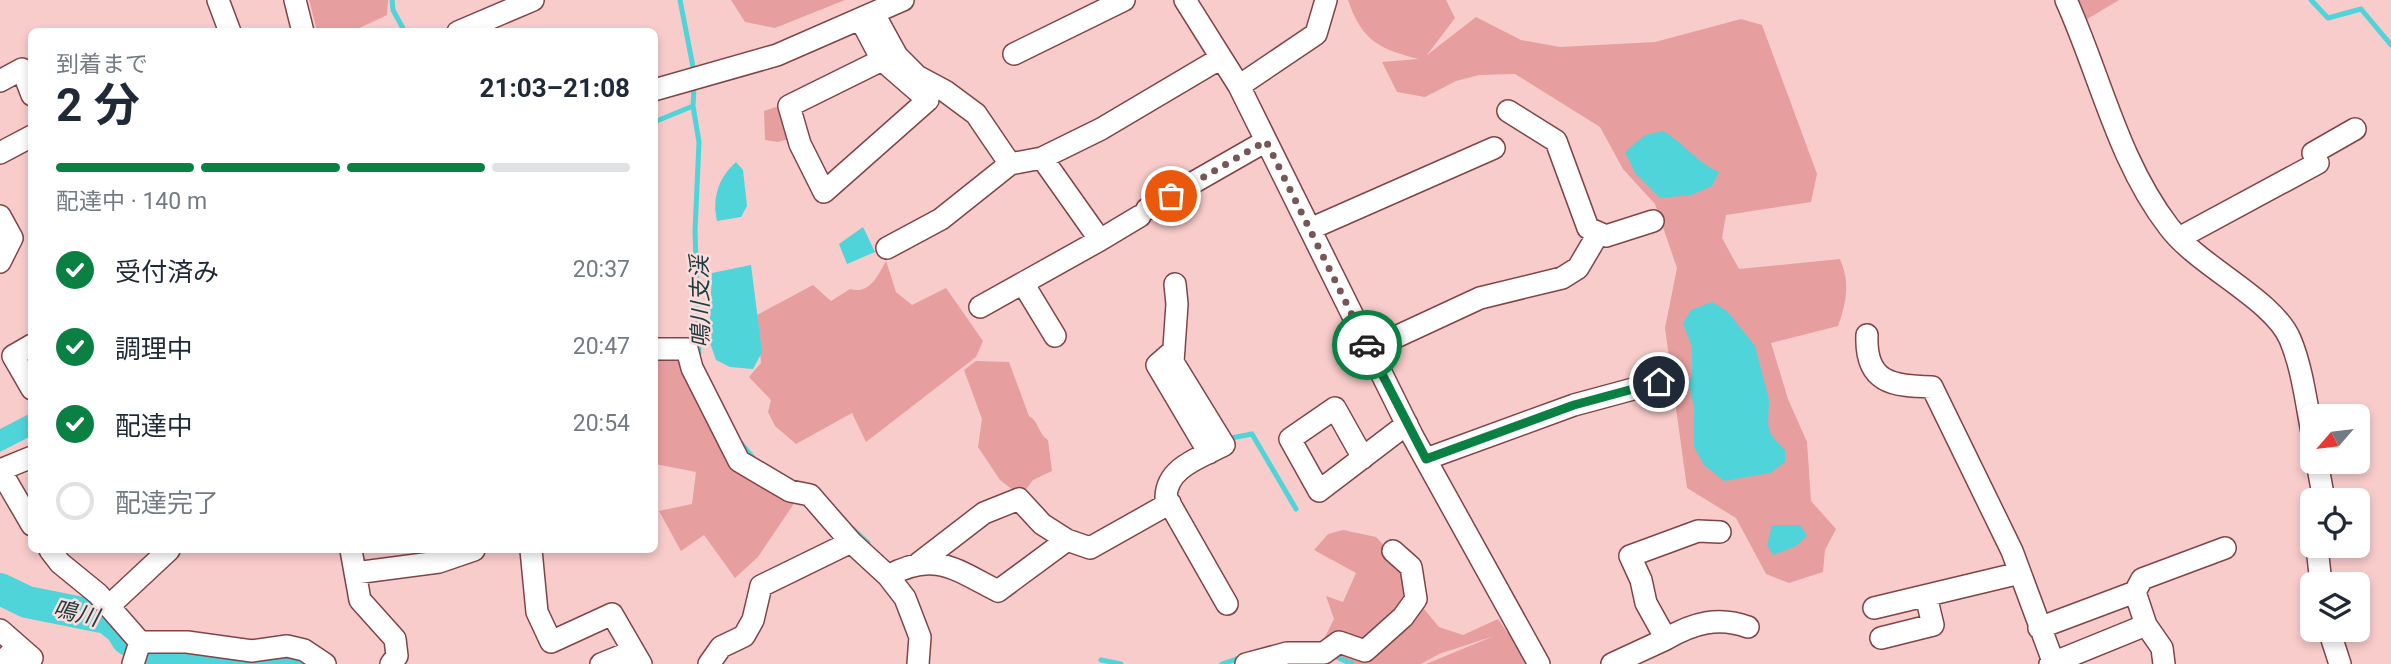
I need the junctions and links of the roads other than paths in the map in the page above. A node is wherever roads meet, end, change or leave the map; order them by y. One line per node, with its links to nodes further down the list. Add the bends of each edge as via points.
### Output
1 (218, 0): 10 (street)
2 (295, 0): 11 (street)
3 (533, 0): 12 (street)
4 (903, 0): 9 (street)
5 (1124, 0): 13 (street)
6 (1185, 0): 14 (street)
7 (1326, 0): 18 (street, via 1316,34)
8 (2066, 0): 32 (street, via 2092,57 2118,138)
9 (867, 17): 15 (street); 19 (street, via 750,63); 27 (street, via 917,76 976,114)
10 (228, 28)
11 (302, 28)
12 (467, 28)
13 (1014, 54)
14 (1221, 58): 18 (street); 26 (street)
15 (882, 60): 15 (street, via 928,100 824,192 800,144 789,106)
16 (0, 81): 17 (street, via 22,69)
17 (28, 85)
18 (1239, 86): 23 (street)
19 (658, 89)
20 (1508, 111): 31 (street, via 1556,141 1588,229)
21 (2355, 128): 32 (street, via 2313,153 2318,163)
22 (28, 138): 25 (street)
23 (1266, 141): 30 (street); 33 (street)
24 (1494, 148): 30 (street)
25 (0, 153)
26 (1042, 158): 27 (street); 33 (street)
27 (1010, 164): 34 (street, via 941,219)
28 (0, 216): 35 (street, via 12,238)
29 (1653, 221): 31 (street, via 1606,236)
30 (1310, 229): 43 (street)
31 (1598, 234): 43 (street, via 1578,268 1562,278 1480,298)
32 (2179, 238): 46 (street, via 2264,308 2289,337)
33 (1100, 240): 37 (street)
34 (887, 248)
35 (0, 262)
36 (1175, 284): 52 (street, via 1173,362 1224,445 1172,473 1166,497)
37 (1024, 285): 38 (street); 40 (street)
38 (980, 307)
39 (1867, 335): 65 (street, via 1867,353 1878,375 1897,386 1932,387)
40 (1055, 336)
41 (28, 347): 44 (street, via 13,356)
42 (658, 349): 56 (street, via 687,349 739,461 790,491 810,495)
43 (1370, 349): 47 (street)
44 (28, 382)
45 (1659, 382): 50 (street, via 1574,405)
46 (2305, 404)
47 (1407, 424): 48 (street); 50 (street)
48 (1363, 458)
49 (28, 459): 51 (street)
50 (1426, 459): 89 (street)
51 (0, 470): 53 (street)
52 (1170, 503): 55 (street, via 1090,548); 69 (street)
53 (28, 519)
54 (1720, 532): 77 (street, via 1698,531 1630,556 1646,603)
55 (1067, 540): 66 (street, via 998,591 944,564); 66 (street, via 1042,524 1019,499 984,513)
56 (851, 542): 66 (street); 86 (street, via 761,586 744,636 721,648)
57 (2225, 548): 67 (street, via 2143,579)
58 (1393, 551): 88 (street, via 1411,567 1416,598 1403,617 1365,651 1339,642 1330,649 1287,653)
59 (52, 553): 70 (street)
60 (166, 553): 70 (street)
61 (352, 553): 64 (street)
62 (465, 553): 64 (street, via 439,562)
63 (531, 553): 80 (street, via 537,612 551,642 612,614)
64 (355, 573): 84 (street, via 360,600 395,639 397,656)
65 (2020, 573): 68 (street); 74 (street)
66 (901, 578): 87 (street, via 920,637)
67 (2135, 592): 72 (street); 74 (street)
68 (1926, 596): 71 (street); 76 (street, via 1933,625)
69 (1227, 604)
70 (109, 606): 79 (street)
71 (1874, 608)
72 (2146, 625): 91 (street); 92 (street, via 2162,648)
73 (1748, 627): 77 (street, via 1730,620 1713,621 1682,629)
74 (2039, 628): 91 (street)
75 (0, 630): 81 (street)
76 (1881, 638)
77 (1666, 639): 90 (street)
78 (2333, 642): 93 (street)
79 (137, 654): 83 (street, via 187,642 252,651 287,646 304,650)
80 (637, 657): 85 (street)
81 (27, 661): 82 (street, via 10,654)
82 (0, 664)
83 (325, 664)
84 (391, 664)
85 (601, 664)
86 (709, 664)
87 (918, 664)
88 (1246, 664)
89 (1539, 664)
90 (1612, 664)
91 (2053, 664)
92 (2164, 664)
93 (2340, 664)

